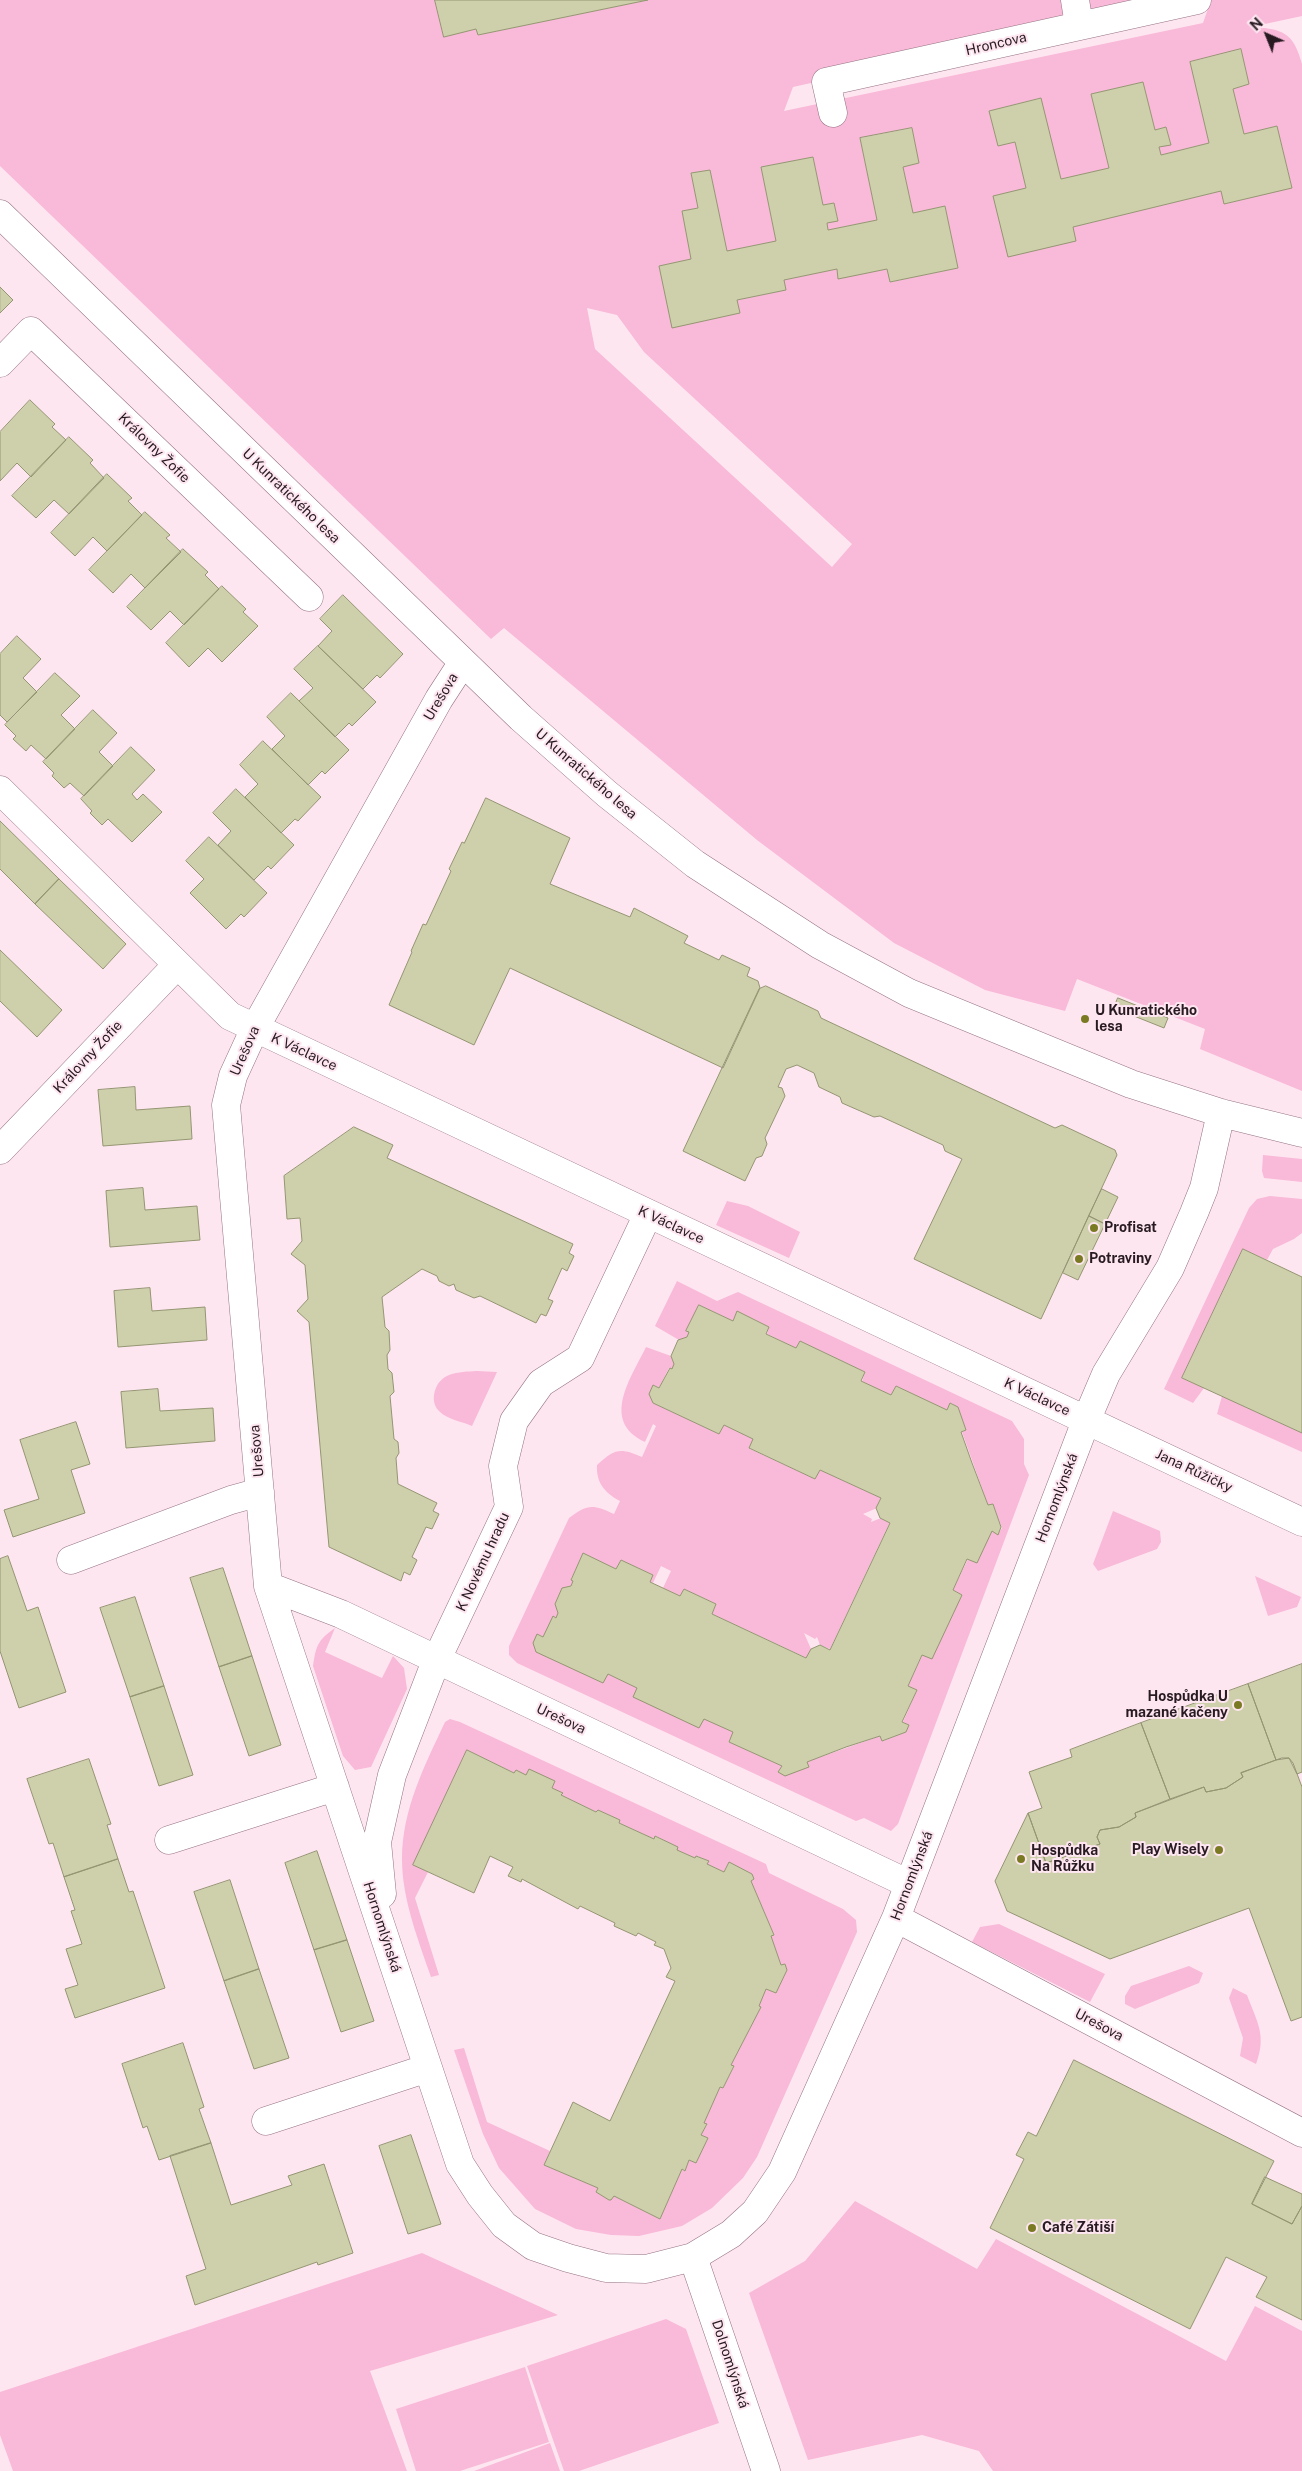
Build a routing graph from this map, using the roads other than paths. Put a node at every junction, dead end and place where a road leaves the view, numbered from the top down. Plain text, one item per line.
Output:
1 (1197, 0) edge
2 (1077, 13) edge
3 (833, 113) dead end
4 (0, 214) edge
5 (0, 363) edge
6 (309, 597) dead end
7 (463, 662) junction
8 (0, 790) edge
9 (177, 965) junction
10 (255, 1028) junction
11 (1222, 1113) junction
12 (1302, 1133) edge
13 (0, 1150) edge
14 (648, 1214) junction
15 (1086, 1421) junction
16 (260, 1492) junction
17 (1302, 1522) edge
18 (71, 1560) dead end
19 (268, 1586) junction
20 (436, 1661) junction
21 (335, 1787) junction
22 (169, 1840) dead end
23 (909, 1884) junction
24 (896, 1918) junction
25 (386, 1941) junction
26 (428, 2068) junction
27 (266, 2121) dead end
28 (1302, 2133) edge
29 (693, 2257) junction
30 (766, 2471) edge

1 - 2 street, Hroncova
2 - 3 street, Hroncova
4 - 7 street, U Kunratického lesa
5 - 6 street, Královny Žofie
7 - 10 street, Urešova
7 - 11 street, U Kunratického lesa
8 - 9 street
9 - 10 street
9 - 13 street, Královny Žofie
10 - 14 street, K Václavce
10 - 16 street, Urešova
11 - 12 street, U Kunratického lesa
11 - 15 street, Hornomlýnská
14 - 15 street, K Václavce
14 - 20 street, K Novému hradu
15 - 17 street, Jana Růžičky
15 - 23 street, Hornomlýnská
16 - 18 street, Urešova
16 - 19 street, Urešova
19 - 20 street, Urešova
19 - 21 street, Hornomlýnská
20 - 23 street, Urešova
20 - 25 street, K Novému hradu
21 - 22 street
21 - 25 street, Hornomlýnská
23 - 24 street, Hornomlýnská
24 - 28 street, Urešova
24 - 29 street, Hornomlýnská
25 - 26 street, Hornomlýnská
26 - 27 street
26 - 29 street, Hornomlýnská
29 - 30 street, Dolnomlýnská

